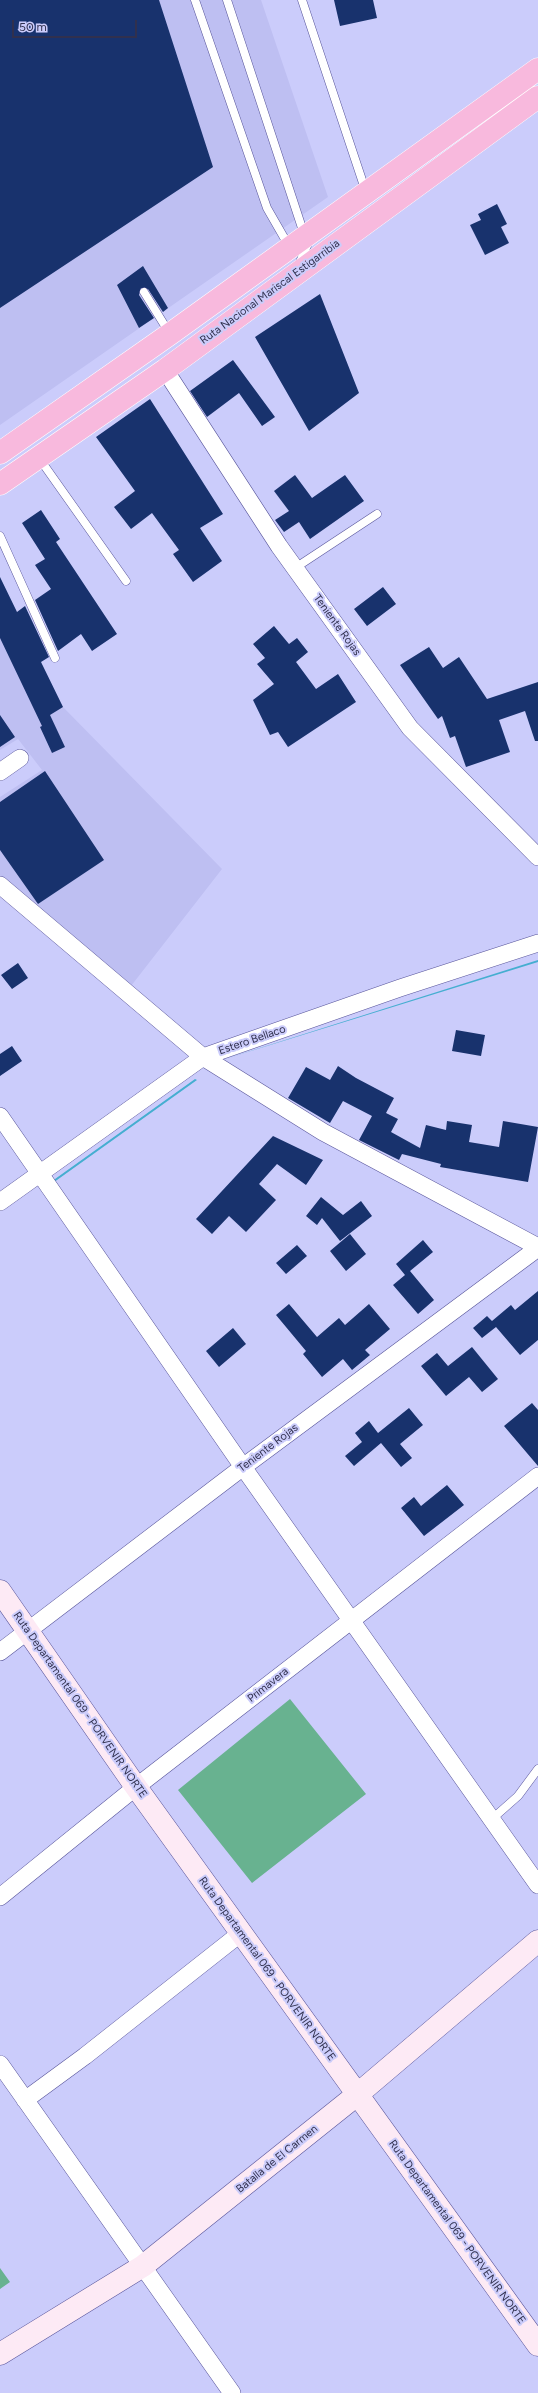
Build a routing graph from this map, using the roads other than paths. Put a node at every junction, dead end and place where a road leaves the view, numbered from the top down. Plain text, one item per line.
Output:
1 (195, 0) edge
2 (227, 0) edge
3 (302, 0) edge
4 (538, 69) edge
5 (538, 96) edge
6 (367, 193) junction
7 (297, 243) junction
8 (284, 282) junction
9 (144, 292) dead end
10 (170, 334) junction
11 (165, 370) junction
12 (0, 453) edge
13 (38, 458) junction
14 (0, 484) edge
15 (376, 514) dead end
16 (0, 536) edge
17 (295, 568) junction
18 (126, 581) dead end
19 (55, 658) dead end
20 (20, 758) dead end
21 (0, 772) edge
22 (538, 857) edge
23 (0, 885) edge
24 (538, 943) edge
25 (203, 1057) junction
26 (0, 1116) edge
27 (41, 1174) junction
28 (0, 1202) edge
29 (538, 1247) edge
30 (243, 1467) junction
31 (538, 1476) edge
32 (0, 1591) edge
33 (352, 1620) junction
34 (28, 1630) junction
35 (0, 1652) edge
36 (538, 1769) edge
37 (136, 1787) junction
38 (492, 1819) junction
39 (538, 1885) edge
40 (0, 1897) edge
41 (241, 1933) junction
42 (538, 1941) edge
43 (0, 2064) edge
44 (358, 2094) junction
45 (25, 2100) junction
46 (143, 2266) junction
47 (538, 2346) edge
48 (0, 2354) edge
49 (232, 2393) edge

1 - 7 lane
2 - 7 lane
3 - 6 lane
4 - 6 highway
5 - 8 highway, Ruta Nacional Mariscal Estigarribia
6 - 7 highway
7 - 8 lane
7 - 10 highway
8 - 11 highway, Ruta Nacional Mariscal Estigarribia
9 - 10 lane
10 - 12 highway
11 - 13 highway, Ruta Nacional Mariscal Estigarribia
11 - 17 street, Teniente Rojas
13 - 14 highway, Ruta Nacional Mariscal Estigarribia
13 - 18 lane
15 - 17 lane
16 - 19 lane
17 - 22 street, Teniente Rojas
20 - 21 street
23 - 25 street
24 - 25 street, Estero Bellaco
25 - 27 street, Estero Bellaco
25 - 29 street
26 - 27 street
27 - 28 street, Estero Bellaco
27 - 30 street
29 - 30 street, Teniente Rojas
30 - 33 street
30 - 34 street, Teniente Rojas
31 - 33 street, Primavera
32 - 34 main road, Ruta Departamental 069 - PORVENIR NORTE
33 - 37 street, Primavera
33 - 38 street
34 - 35 street, Teniente Rojas
34 - 37 main road, Ruta Departamental 069 - PORVENIR NORTE
36 - 38 lane
37 - 40 street, Primavera
37 - 41 main road, Ruta Departamental 069 - PORVENIR NORTE
38 - 39 street
41 - 44 main road, Ruta Departamental 069 - PORVENIR NORTE
41 - 45 street
42 - 44 main road, Batalla de El Carmen
43 - 45 street
44 - 46 main road, Batalla de El Carmen
44 - 47 main road, Ruta Departamental 069 - PORVENIR NORTE
45 - 46 street
46 - 48 main road, Batalla de El Carmen
46 - 49 street

